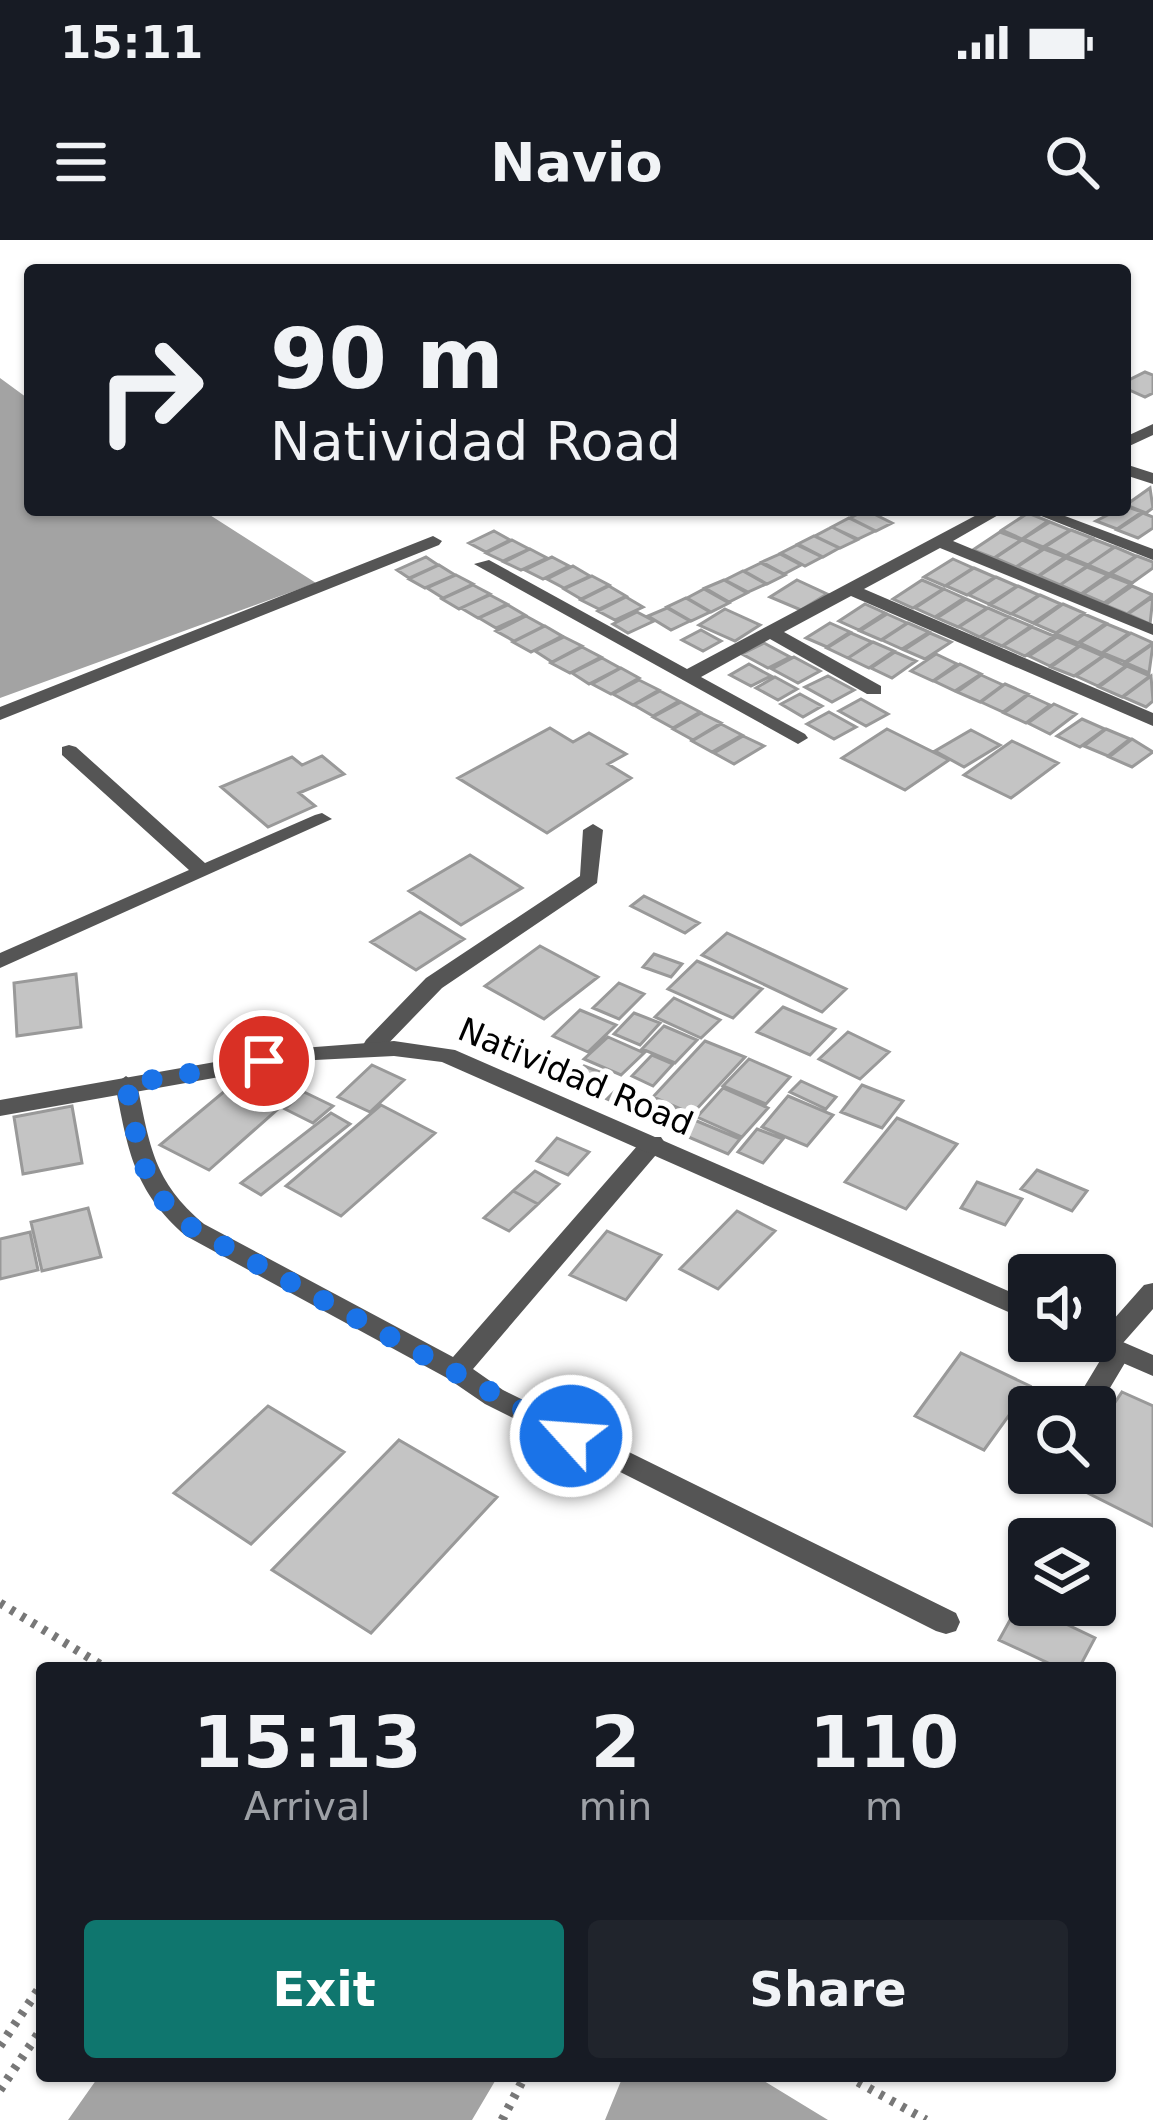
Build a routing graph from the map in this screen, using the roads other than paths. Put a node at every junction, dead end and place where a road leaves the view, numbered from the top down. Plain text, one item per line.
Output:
1 (988, 516) edge
2 (1050, 516) edge
3 (433, 541) dead end
4 (940, 542) junction
5 (1153, 555) edge
6 (483, 564) dead end
7 (849, 590) junction
8 (1153, 630) edge
9 (772, 632) junction
10 (686, 677) junction
11 (874, 689) dead end
12 (0, 713) edge
13 (1153, 720) edge
14 (798, 739) dead end
15 (69, 751) dead end
16 (322, 819) dead end
17 (593, 830) dead end
18 (202, 871) junction
19 (0, 961) edge
20 (374, 1045) junction
21 (126, 1084) junction
22 (0, 1108) edge
23 (653, 1143) junction
24 (1153, 1292) edge
25 (1008, 1302) edge
26 (1116, 1335) edge
27 (1116, 1350) edge
28 (1153, 1366) edge
29 (457, 1371) junction
30 (946, 1622) dead end

1 - 4 street
2 - 5 street
3 - 12 street
4 - 7 street
4 - 8 street
6 - 10 street
7 - 9 street
7 - 13 street
9 - 10 street
9 - 11 street
10 - 14 street
15 - 18 street
16 - 18 street
17 - 20 street
18 - 19 street
20 - 21 street, Natividad Road
20 - 23 street, Natividad Road
21 - 22 street, Natividad Road
21 - 29 street
23 - 25 street, Natividad Road
23 - 29 street
24 - 26 street
27 - 28 street
29 - 30 street

